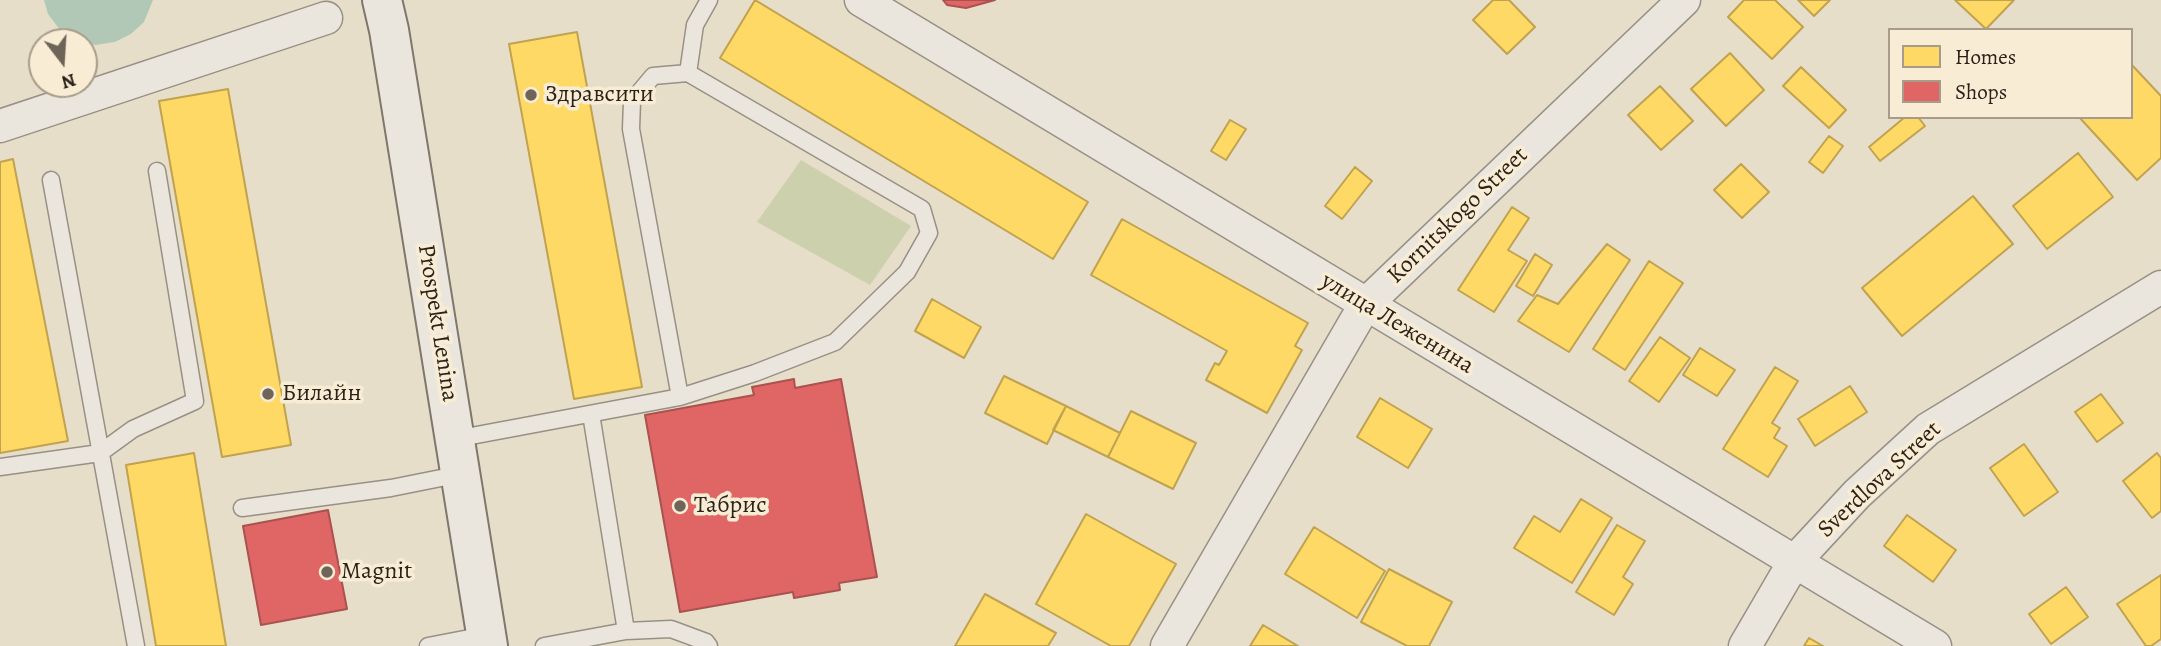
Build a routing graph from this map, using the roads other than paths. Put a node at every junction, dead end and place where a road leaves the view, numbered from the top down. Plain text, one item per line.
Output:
1 (383, 0) edge
2 (709, 0) edge
3 (861, 0) edge
4 (1684, 0) edge
5 (326, 18) dead end
6 (688, 73) junction
7 (0, 125) edge
8 (157, 171) dead end
9 (51, 180) dead end
10 (2161, 287) edge
11 (1365, 305) junction
12 (680, 397) junction
13 (591, 414) junction
14 (100, 453) junction
15 (458, 457) junction
16 (0, 467) edge
17 (242, 508) dead end
18 (1794, 562) junction
19 (626, 631) junction
20 (486, 641) edge
21 (136, 646) edge
22 (428, 646) edge
23 (544, 646) edge
24 (709, 646) edge
25 (1167, 646) edge
26 (1745, 646) edge
27 (1935, 646) edge

1 - 15 street, Prospekt Lenina
2 - 6 lane
3 - 11 street, улица Леженина
4 - 11 street, Kornitskogo Street
5 - 7 street
6 - 12 lane
6 - 12 lane
8 - 14 lane
9 - 14 lane
10 - 18 street, Sverdlova Street
11 - 18 street, улица Леженина
11 - 25 street, Kornitskogo Street
12 - 13 lane
13 - 15 lane
13 - 19 lane
14 - 16 lane
14 - 21 lane
15 - 17 lane
15 - 20 street, Prospekt Lenina
18 - 26 street, Sverdlova Street
18 - 27 street, улица Леженина
19 - 23 lane
19 - 24 lane
20 - 22 lane

